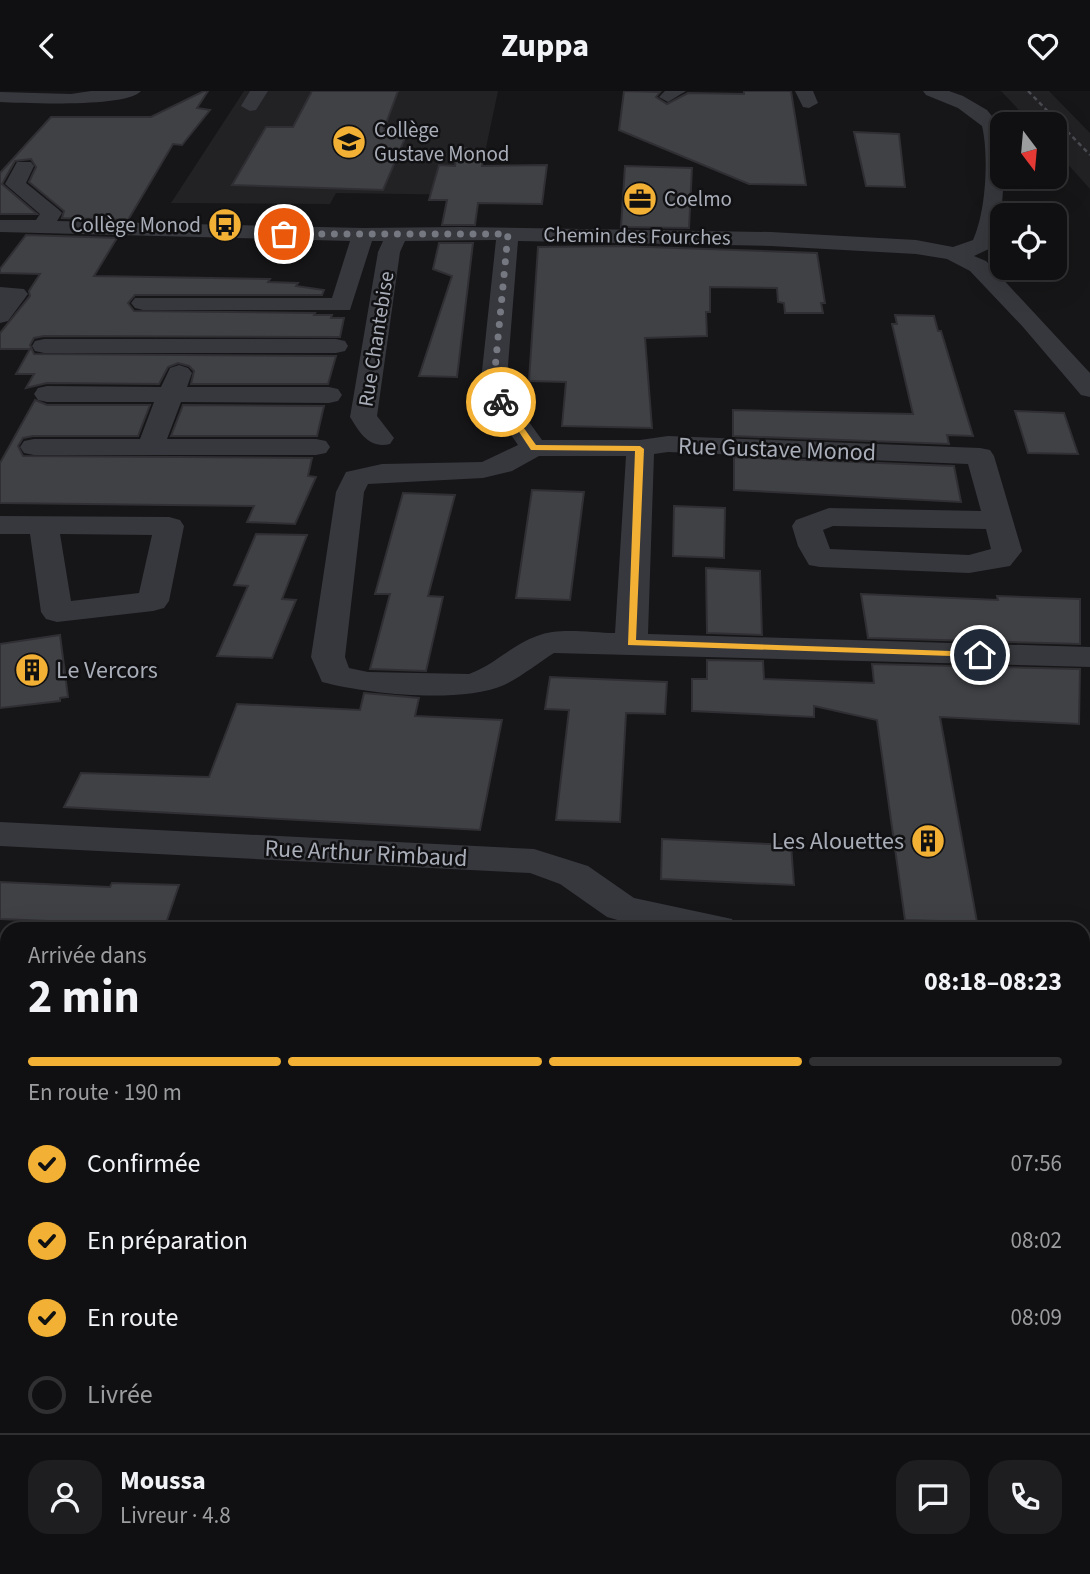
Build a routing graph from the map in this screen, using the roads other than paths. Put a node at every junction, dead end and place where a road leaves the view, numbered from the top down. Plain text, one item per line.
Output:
1 (132, 91) edge
2 (932, 91) edge
3 (0, 97) edge
4 (24, 166) dead end
5 (0, 226) edge
6 (43, 227) junction
7 (185, 229) junction
8 (366, 230) junction
9 (460, 233) junction
10 (508, 234) junction
11 (397, 235) junction
12 (953, 254) junction
13 (180, 255) dead end
14 (0, 294) edge
15 (143, 303) dead end
16 (208, 304) junction
17 (0, 316) edge
18 (44, 346) dead end
19 (336, 346) dead end
20 (190, 347) junction
21 (1090, 389) edge
22 (47, 394) dead end
23 (170, 394) junction
24 (329, 395) dead end
25 (380, 438) dead end
26 (34, 447) dead end
27 (150, 447) junction
28 (316, 447) dead end
29 (534, 448) junction
30 (640, 449) junction
31 (999, 520) junction
32 (0, 525) edge
33 (44, 526) dead end
34 (631, 643) junction
35 (1090, 657) edge
36 (0, 834) edge
37 (686, 922) edge

1 - 3 street
2 - 12 street
4 - 6 street
5 - 6 street
6 - 7 street
7 - 8 street
7 - 8 street, Chemin des Fourches
7 - 13 street
8 - 9 street
8 - 11 street, Chemin des Fourches
8 - 16 street
9 - 10 street, Chemin des Fourches
9 - 11 street, Chemin des Fourches
10 - 12 street, Chemin des Fourches
10 - 29 street
11 - 25 street, Rue Chantebise
12 - 21 street, Chemin des Fourches
14 - 17 street
15 - 16 street
16 - 20 street
18 - 20 street
19 - 20 street
20 - 23 street
22 - 23 street
23 - 24 street
23 - 27 street
26 - 27 street
27 - 28 street
29 - 30 street, Rue Gustave Monod
29 - 34 street
30 - 31 street, Rue Gustave Monod
30 - 34 street
31 - 31 street
32 - 33 street
34 - 35 street
36 - 37 street, Rue Arthur Rimbaud

